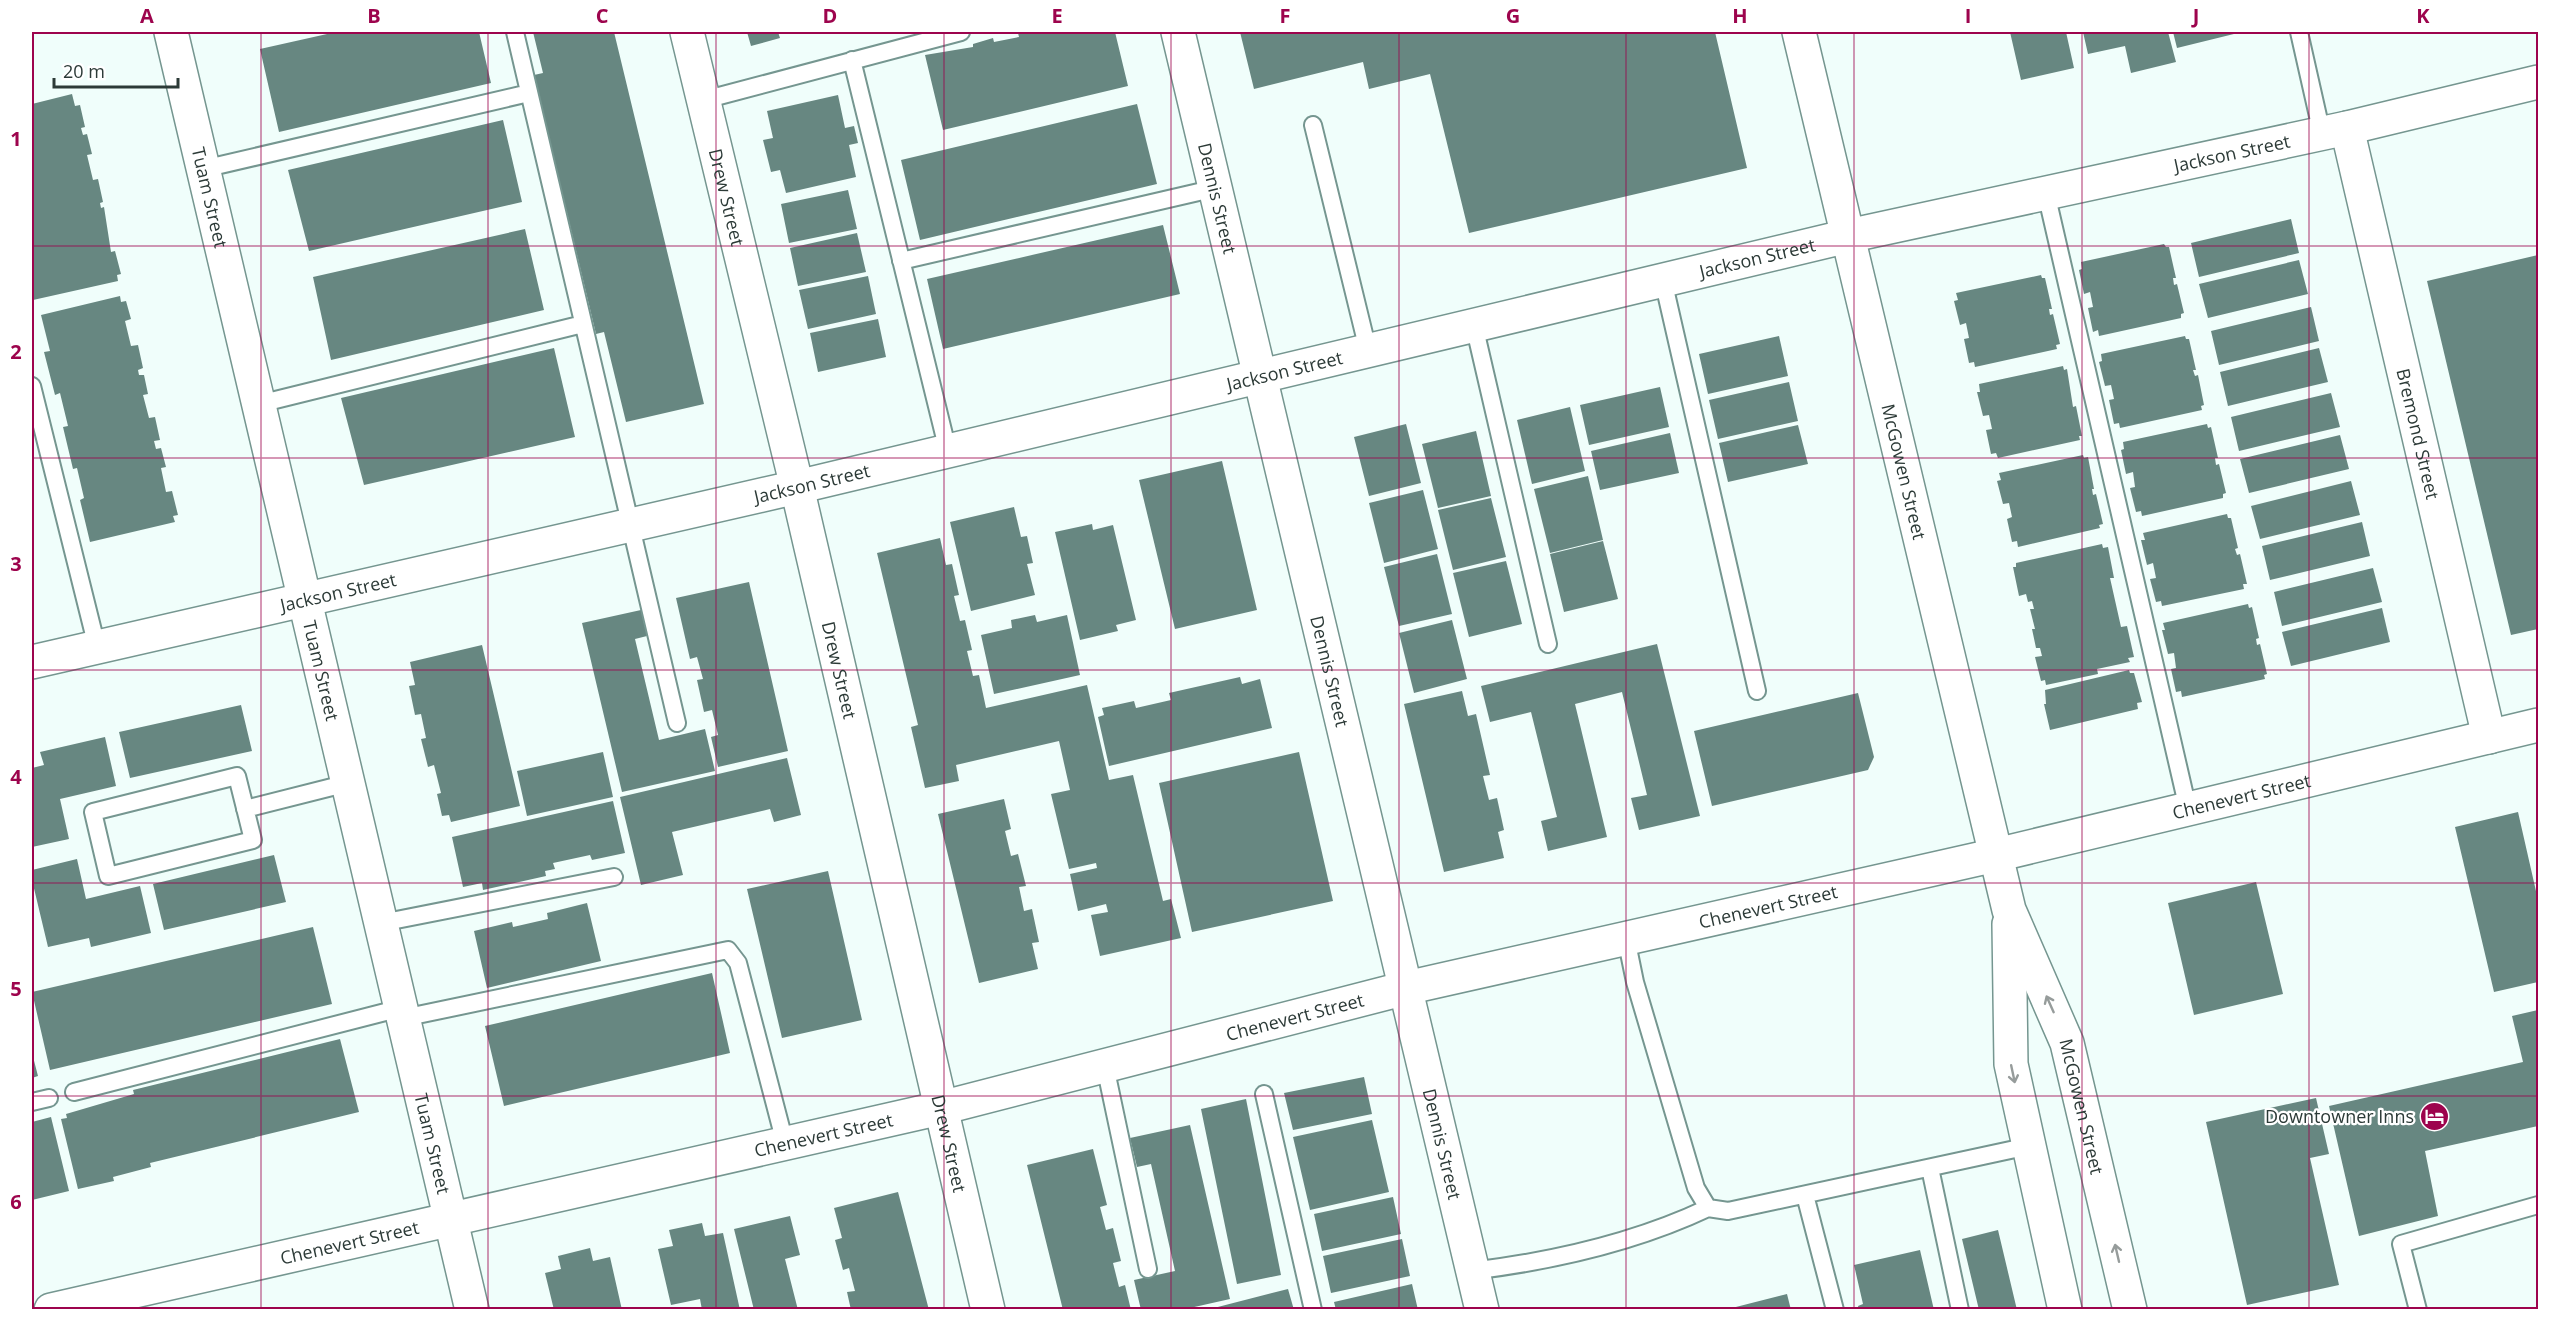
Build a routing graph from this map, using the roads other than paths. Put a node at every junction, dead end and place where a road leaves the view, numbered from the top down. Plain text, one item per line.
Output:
1 (171, 32) edge
2 (515, 32) edge
3 (687, 32) edge
4 (961, 32) edge
5 (1178, 32) edge
6 (1800, 32) edge
7 (2299, 32) edge
8 (852, 60) junction
9 (2538, 82) edge
10 (529, 93) junction
11 (704, 100) junction
12 (1313, 125) dead end
13 (2334, 131) junction
14 (203, 169) junction
15 (1216, 188) junction
16 (2046, 193) junction
17 (1848, 236) junction
18 (901, 261) junction
19 (1663, 280) junction
20 (583, 324) junction
21 (1474, 325) junction
22 (1368, 350) junction
23 (1261, 375) junction
24 (32, 386) edge
25 (259, 404) junction
26 (35, 418) edge
27 (948, 451) junction
28 (797, 487) junction
29 (631, 525) junction
30 (304, 599) junction
31 (1548, 644) dead end
32 (97, 647) junction
33 (32, 662) edge
34 (1757, 691) dead end
35 (677, 723) dead end
36 (2538, 725) edge
37 (2488, 737) junction
38 (348, 783) junction
39 (246, 809) junction
40 (2188, 809) junction
41 (1996, 855) junction
42 (614, 877) dead end
43 (2009, 910) junction
44 (381, 923) junction
45 (1626, 938) junction
46 (1406, 988) junction
47 (402, 1013) junction
48 (1105, 1066) junction
49 (74, 1092) dead end
50 (1264, 1094) dead end
51 (49, 1098) dead end
52 (32, 1102) edge
53 (941, 1108) junction
54 (785, 1143) junction
55 (2029, 1146) junction
56 (1930, 1168) junction
57 (1804, 1195) junction
58 (2538, 1205) edge
59 (1708, 1208) junction
60 (450, 1218) junction
61 (1148, 1269) dead end
62 (1472, 1271) junction
63 (51, 1310) edge
64 (472, 1310) edge
65 (988, 1310) edge
66 (1313, 1310) edge
67 (1482, 1310) edge
68 (1835, 1310) edge
69 (1960, 1310) edge
70 (2065, 1310) edge
71 (2130, 1310) edge
72 (2418, 1310) edge

1 - 14 street, Tuam Street
2 - 10 lane
3 - 11 street, Drew Street
4 - 8 lane
5 - 15 street, Dennis Street
6 - 17 street, McGowen Street
7 - 13 lane
8 - 11 lane
8 - 18 lane
9 - 13 street, Jackson Street
10 - 14 lane
10 - 20 lane
11 - 28 street, Drew Street
12 - 22 lane
13 - 16 street, Jackson Street
13 - 37 street, Bremond Street
14 - 25 street, Tuam Street
15 - 18 lane
15 - 23 street, Dennis Street
16 - 17 street, Jackson Street
16 - 40 lane
17 - 19 street, Jackson Street
17 - 41 street, McGowen Street
18 - 27 lane
19 - 21 street, Jackson Street
19 - 34 lane
20 - 25 lane
20 - 29 lane
21 - 22 street, Jackson Street
21 - 31 lane
22 - 23 street, Jackson Street
23 - 27 street, Jackson Street
23 - 46 street, Dennis Street
24 - 26 lane
25 - 30 street, Tuam Street
26 - 32 lane
27 - 28 street, Jackson Street
28 - 29 street, Jackson Street
28 - 53 street, Drew Street
29 - 30 street, Jackson Street
29 - 35 lane
30 - 32 street, Jackson Street
30 - 38 street, Tuam Street
32 - 33 street, Jackson Street
36 - 37 street, Chenevert Street
37 - 40 street, Chenevert Street
38 - 39 lane
38 - 44 street, Tuam Street
39 - 39 lane
40 - 41 street, Chenevert Street
41 - 43 street, McGowen Street
41 - 45 street, Chenevert Street
42 - 44 lane
43 -> 55 street, McGowen Street
71 -> 43 street, McGowen Street
44 - 47 street, Tuam Street
45 - 46 street, Chenevert Street
45 - 59 lane
46 - 48 street, Chenevert Street
46 - 62 street, Dennis Street
47 - 49 lane
47 - 54 lane
47 - 60 street, Tuam Street
48 - 53 street, Chenevert Street
48 - 61 lane
50 - 66 lane
51 - 52 lane
53 - 54 street, Chenevert Street
53 - 65 street, Drew Street
54 - 60 street, Chenevert Street
55 - 56 lane
55 - 70 street, McGowen Street
56 - 57 lane
56 - 69 lane
57 - 59 lane
57 - 68 lane
58 - 72 lane
59 - 62 lane
60 - 63 street, Chenevert Street
60 - 64 street, Tuam Street
62 - 67 street, Dennis Street

